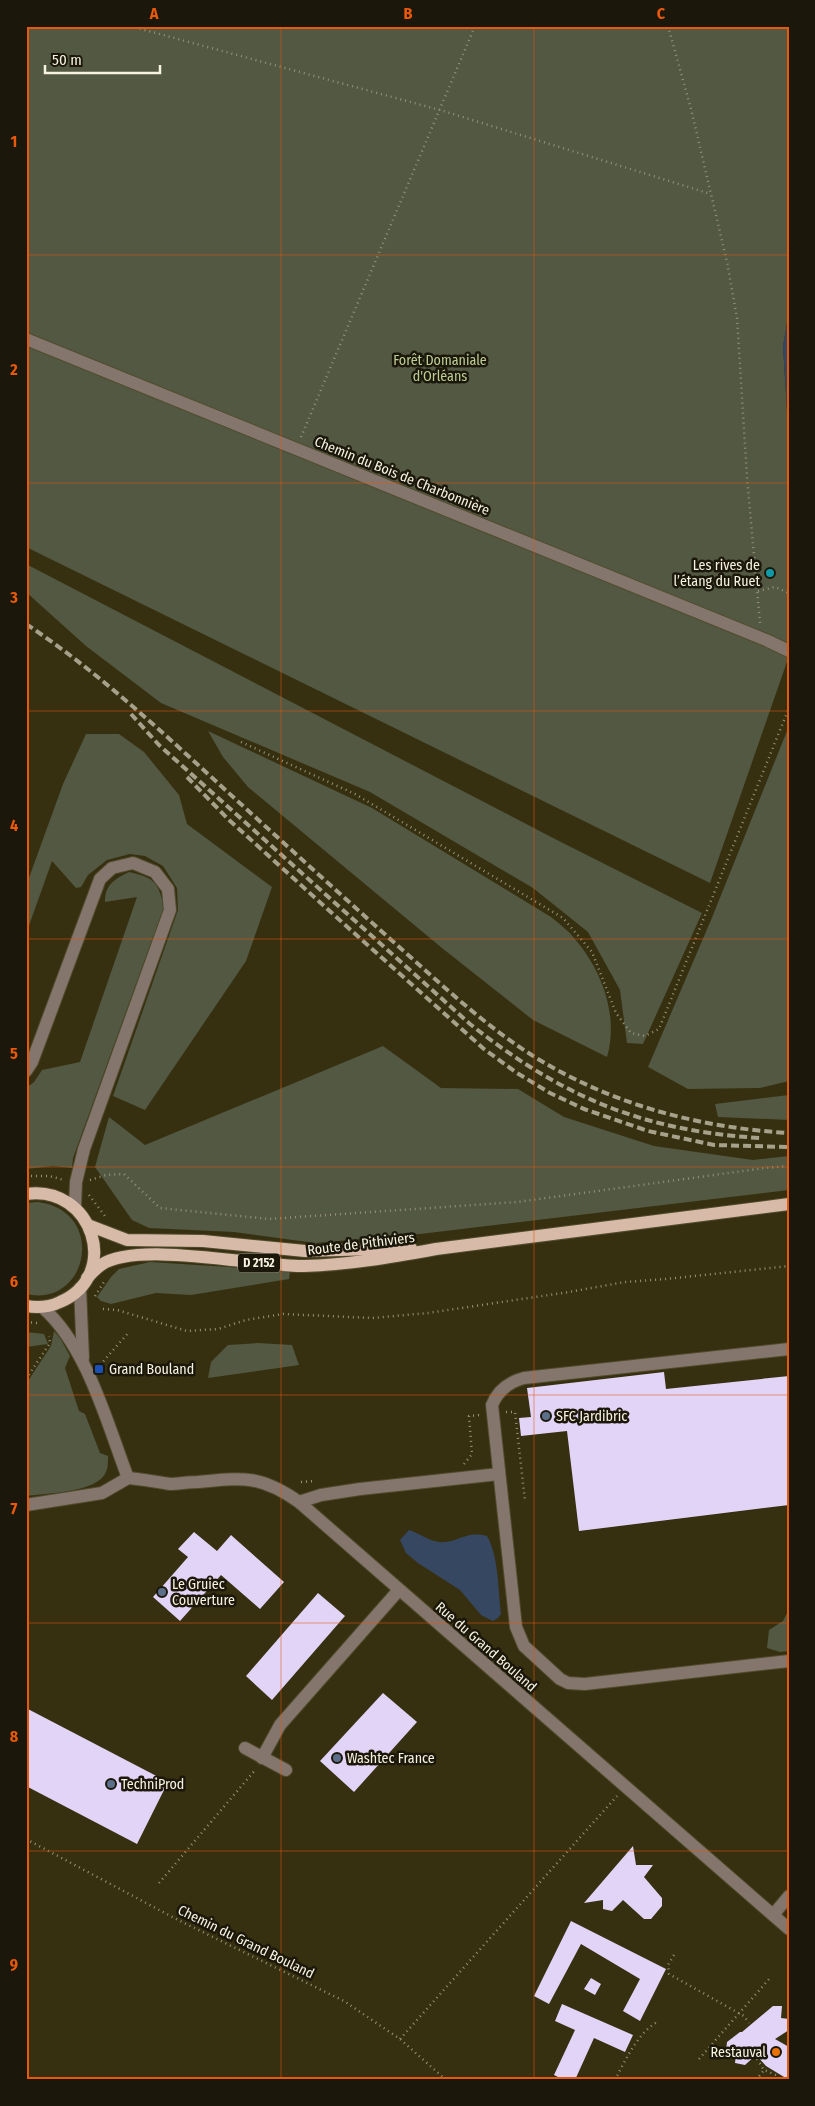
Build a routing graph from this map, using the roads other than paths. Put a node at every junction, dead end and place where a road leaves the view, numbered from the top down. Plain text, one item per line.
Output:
1 (26, 339) edge
2 (789, 651) edge
3 (26, 1071) edge
4 (26, 1194) edge
5 (789, 1204) edge
6 (75, 1207) junction
7 (88, 1225) junction
8 (436, 1249) junction
9 (83, 1283) junction
10 (26, 1306) edge
11 (42, 1307) junction
12 (789, 1349) edge
13 (83, 1360) junction
14 (499, 1474) junction
15 (128, 1478) junction
16 (298, 1502) junction
17 (26, 1505) edge
18 (398, 1591) junction
19 (789, 1661) edge
20 (245, 1748) dead end
21 (262, 1758) junction
22 (286, 1770) dead end
23 (789, 1896) edge
24 (773, 1915) junction
25 (789, 1929) edge

1 - 2 street, Chemin du Bois de Charbonnière
3 - 6 street
4 - 6 main road
5 - 8 main road, Route de Pithiviers / D 2152
6 - 7 main road
7 - 8 main road, Route de Pithiviers / D 2152
7 - 9 main road
8 - 9 main road, Route de Pithiviers / D 2152
9 - 11 main road, Route de Pithiviers
9 - 13 street
10 - 11 main road
11 - 13 street
12 - 14 street
13 - 15 street
14 - 16 street
14 - 19 street
15 - 16 street, Rue du Grand Bouland
15 - 17 street
16 - 18 street, Rue du Grand Bouland
18 - 21 street
18 - 24 street, Rue du Grand Bouland
20 - 21 street
21 - 22 street
23 - 24 street
24 - 25 street, Rue du Grand Bouland

